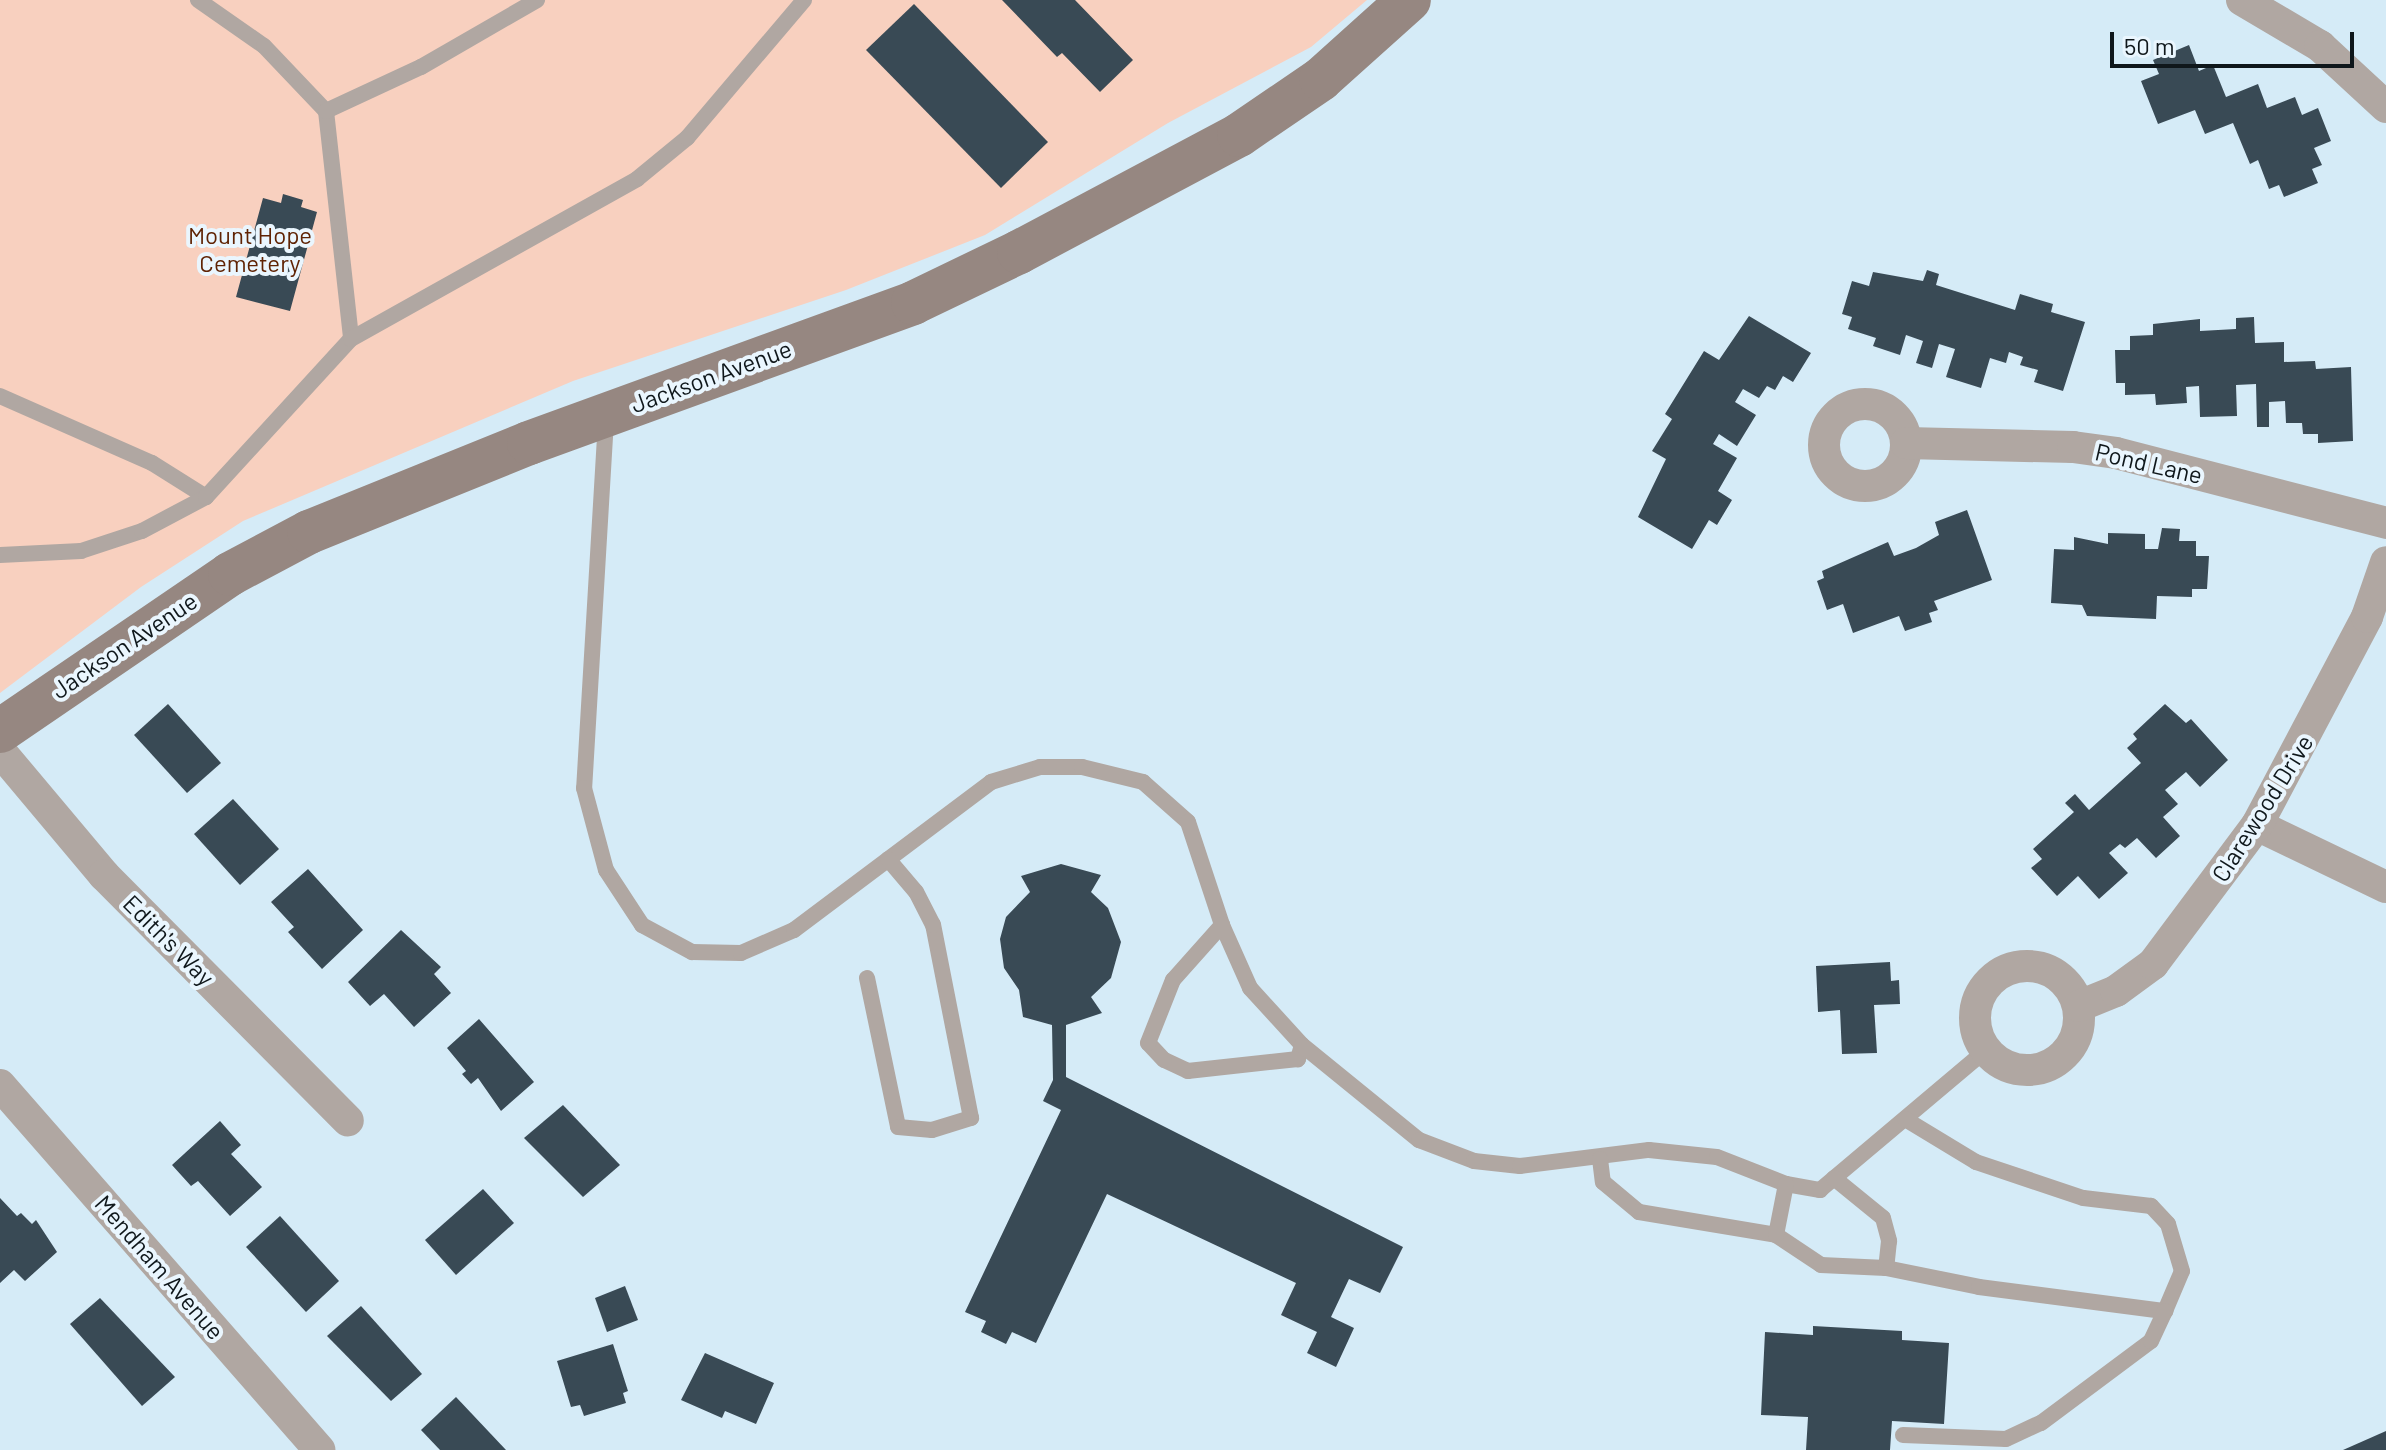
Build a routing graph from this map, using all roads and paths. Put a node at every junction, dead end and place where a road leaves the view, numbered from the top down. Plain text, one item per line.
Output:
1 (198, 0) edge
2 (537, 0) edge
3 (804, 0) edge
4 (1409, 0) edge
5 (2242, 0) edge
6 (2386, 107) edge
7 (326, 111) junction
8 (351, 339) junction
9 (0, 396) edge
10 (607, 414) junction
11 (1906, 443) dead end
12 (206, 497) junction
13 (2386, 523) edge
14 (0, 555) edge
15 (2386, 562) edge
16 (0, 731) edge
17 (0, 751) edge
18 (2257, 825) junction
19 (888, 859) junction
20 (2386, 887) edge
21 (1222, 925) junction
22 (867, 978) dead end
23 (2079, 1006) junction
24 (1302, 1045) junction
25 (1986, 1050) junction
26 (0, 1085) edge
27 (1905, 1119) junction
28 (348, 1121) dead end
29 (1600, 1159) junction
30 (1834, 1178) junction
31 (1786, 1184) junction
32 (1776, 1235) junction
33 (1886, 1268) junction
34 (2165, 1311) junction
35 (1903, 1435) dead end
36 (320, 1450) edge

1 - 7 lane
2 - 7 lane
3 - 8 lane
4 - 10 main road, Jackson Avenue
5 - 6 street
7 - 8 lane
8 - 12 lane
9 - 12 lane
10 - 16 main road, Jackson Avenue
10 - 19 lane
11 - 13 street, Pond Lane
12 - 14 lane
15 - 18 street, Clarewood Drive
17 - 28 street, Edith's Way
18 - 20 street
18 - 23 street, Clarewood Drive
19 - 21 lane
19 - 22 lane
21 - 24 lane
21 - 24 lane
23 - 25 street
23 - 25 street
24 - 29 lane
25 - 27 lane
26 - 36 street, Mendham Avenue
27 - 30 lane
27 - 34 lane
29 - 31 lane
29 - 32 lane
30 - 31 lane
30 - 33 lane
31 - 32 lane
32 - 33 lane
33 - 34 lane
34 - 35 lane

